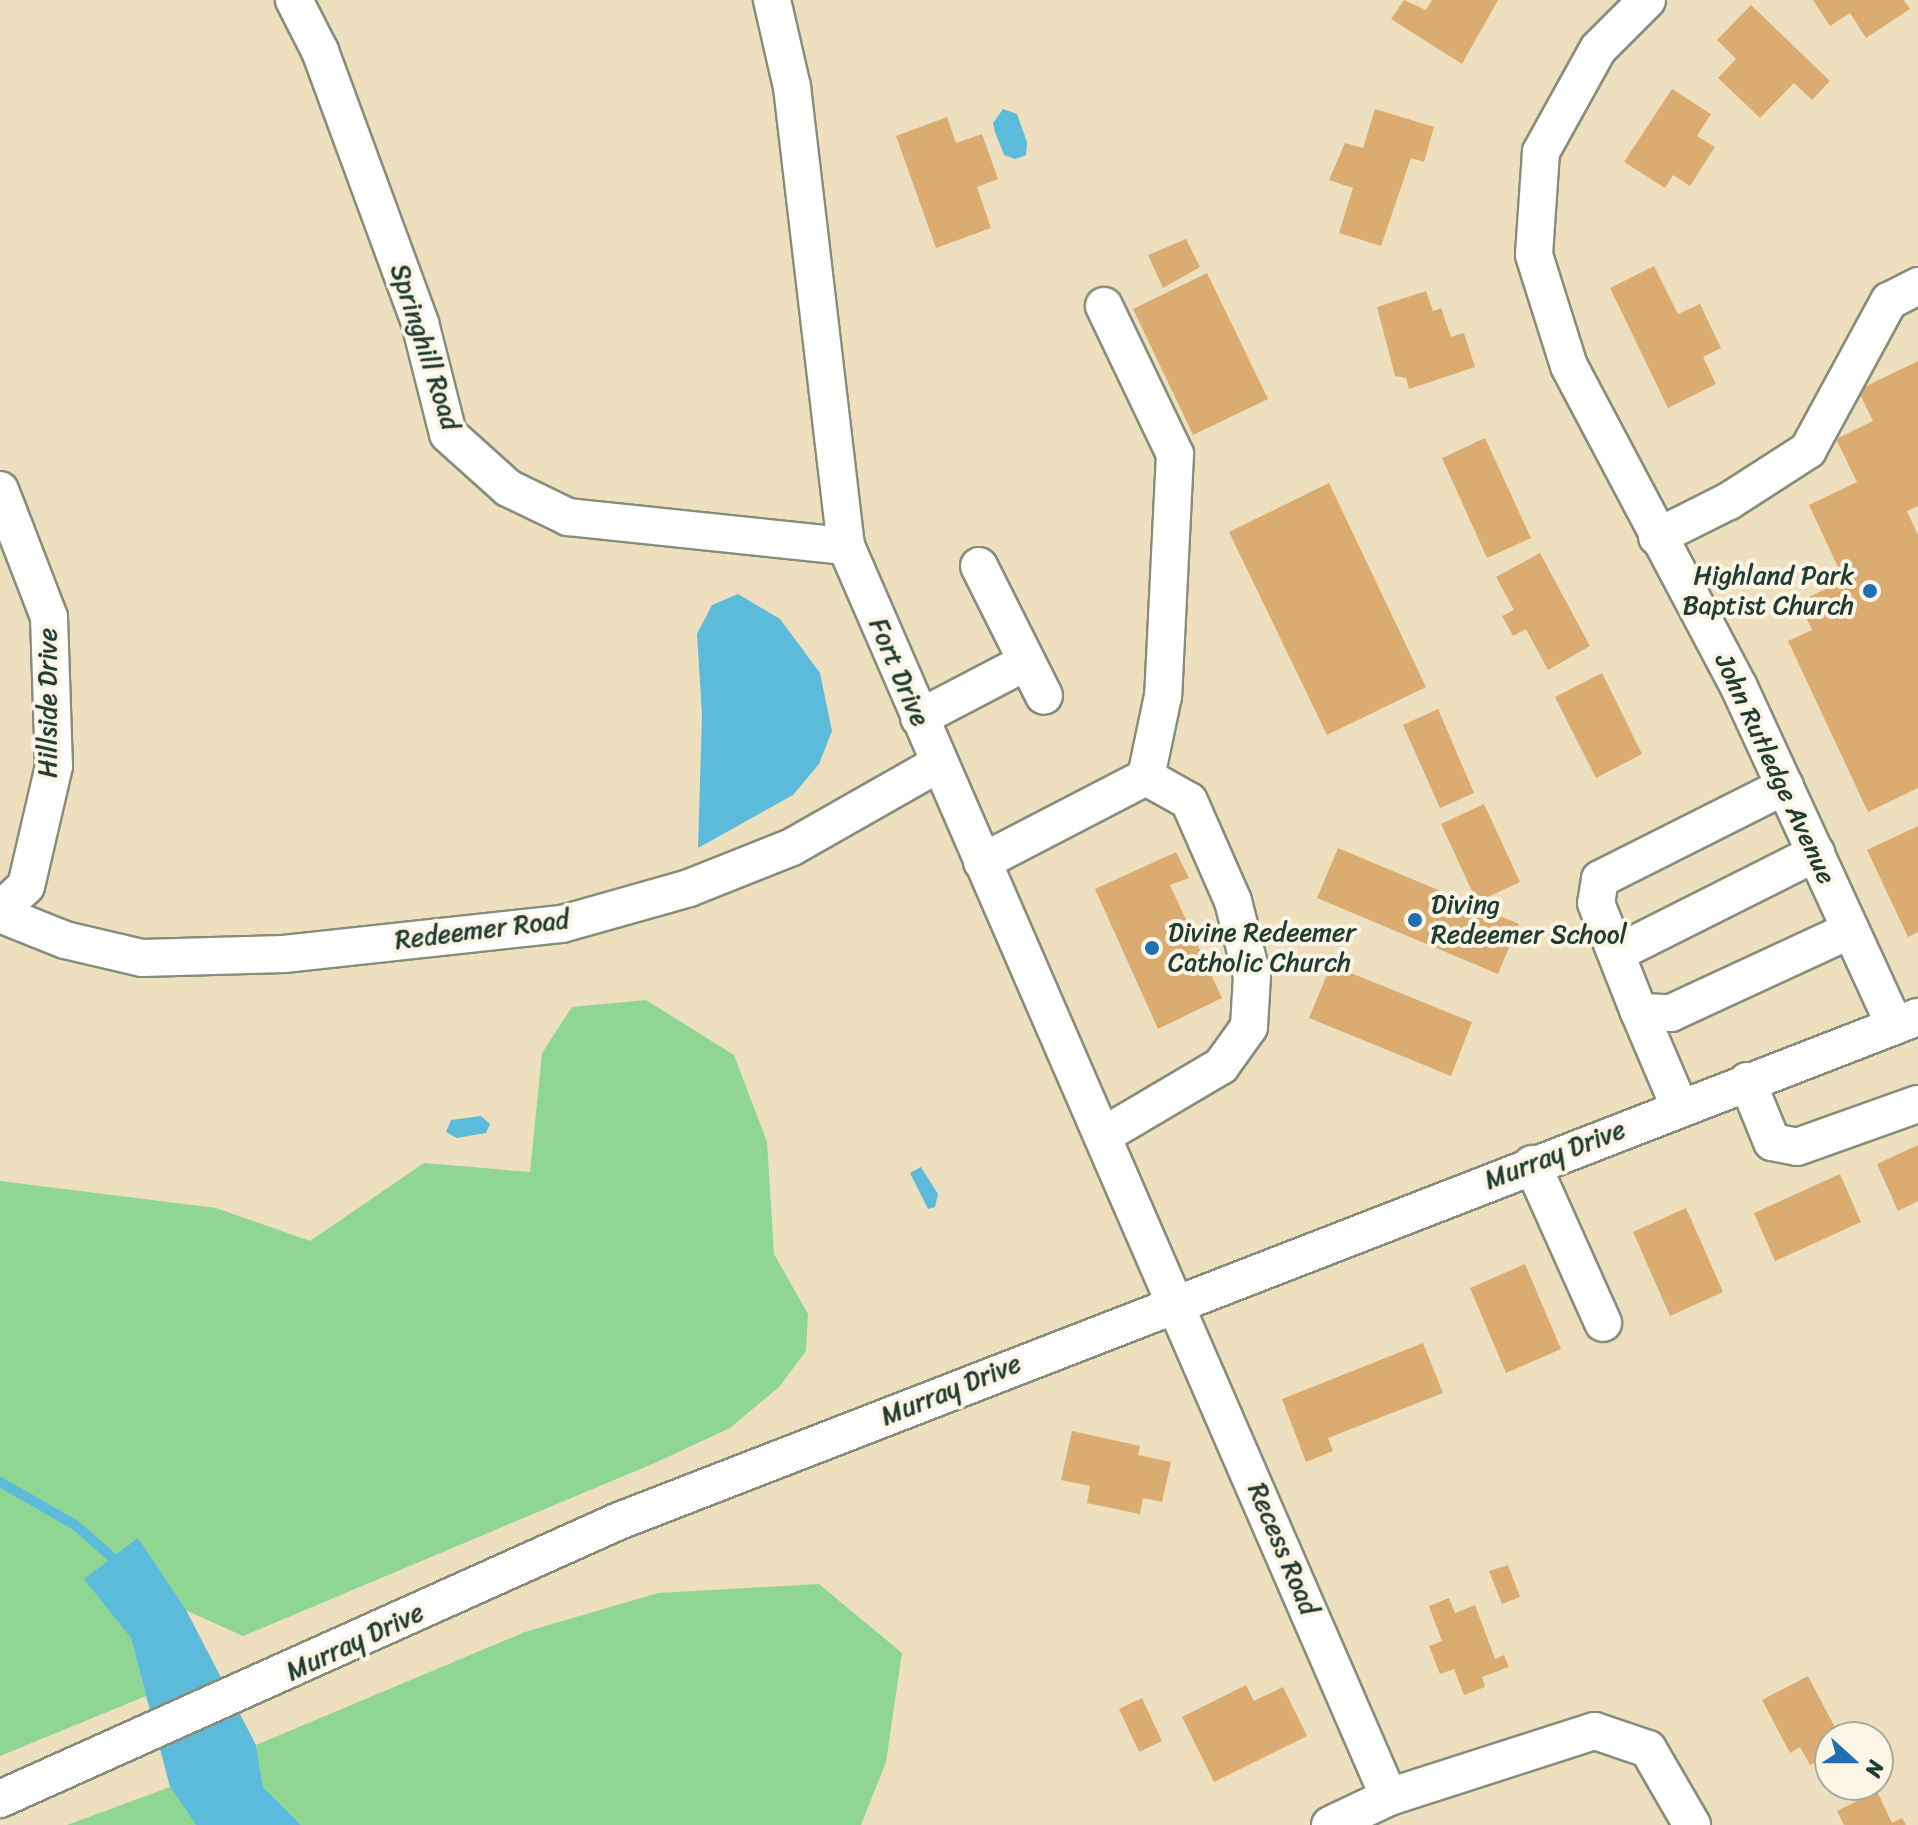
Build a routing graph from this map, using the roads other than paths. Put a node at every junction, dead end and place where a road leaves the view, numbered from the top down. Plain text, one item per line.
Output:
1 (294, 0) edge
2 (772, 0) edge
3 (1647, 0) edge
4 (1918, 286) edge
5 (1104, 306) dead end
6 (0, 490) edge
7 (1657, 537) junction
8 (846, 546) junction
9 (979, 566) dead end
10 (1026, 662) junction
11 (1044, 696) dead end
12 (919, 718) junction
13 (938, 764) junction
14 (1146, 777) junction
15 (1785, 786) junction
16 (1816, 853) junction
17 (982, 862) junction
18 (0, 912) edge
19 (1851, 930) junction
20 (1617, 953) junction
21 (1655, 1012) junction
22 (1907, 1022) edge
23 (1747, 1081) junction
24 (1918, 1104) edge
25 (1679, 1106) junction
26 (1104, 1135) junction
27 (1532, 1164) junction
28 (1177, 1301) junction
29 (1603, 1323) dead end
30 (1389, 1797) junction
31 (0, 1799) edge
32 (1330, 1825) edge
33 (1692, 1825) edge

1 - 8 street, Springhill Road
2 - 8 street, Fort Drive
3 - 7 street, John Rutledge Avenue
4 - 7 street
5 - 14 street
6 - 18 street, Hillside Drive
7 - 15 street, John Rutledge Avenue
8 - 12 street, Fort Drive
9 - 10 street
10 - 11 street
10 - 12 street
12 - 13 street, Fort Drive
13 - 17 street, Fort Drive
13 - 18 street, Redeemer Road
14 - 17 street
14 - 26 street
15 - 16 street, John Rutledge Avenue
15 - 20 street
16 - 19 street, John Rutledge Avenue
16 - 20 street
17 - 26 street, Fort Drive
19 - 21 street
19 - 22 street, John Rutledge Avenue
20 - 21 street
21 - 25 street
22 - 23 street, Murray Drive
23 - 24 street
23 - 25 street, Murray Drive
25 - 27 street, Murray Drive
26 - 28 street, Fort Drive
27 - 28 street, Murray Drive
27 - 29 street
28 - 30 street, Recess Road
28 - 31 street, Murray Drive
30 - 32 street
30 - 33 street

